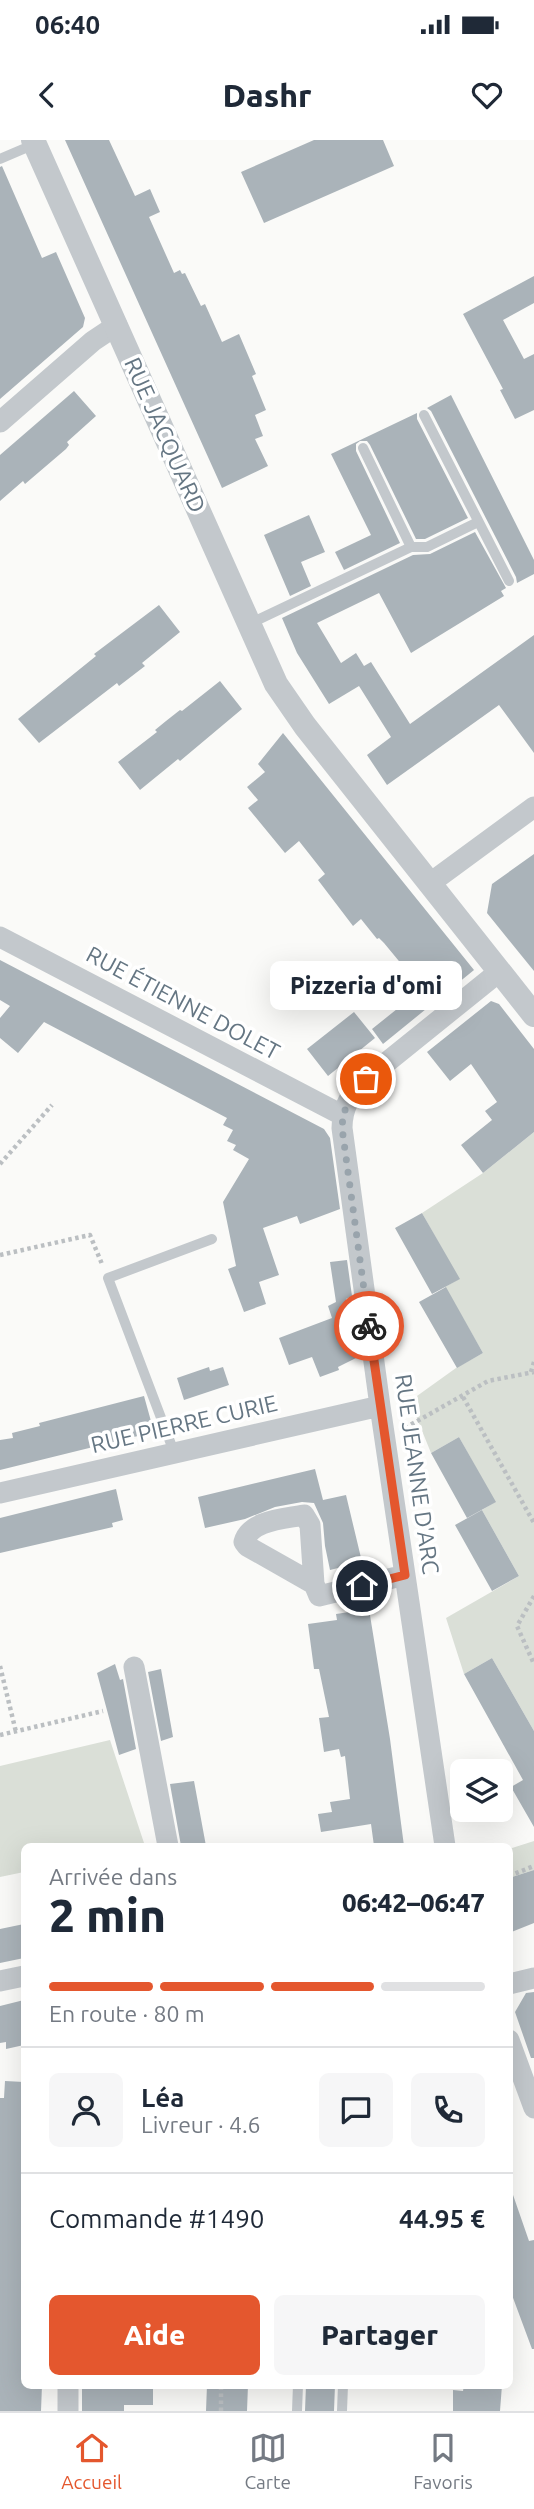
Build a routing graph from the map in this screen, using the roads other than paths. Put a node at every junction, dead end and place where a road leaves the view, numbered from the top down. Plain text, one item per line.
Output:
1 (34, 142) edge
2 (0, 159) edge
3 (117, 325) junction
4 (424, 415) dead end
5 (0, 422) edge
6 (363, 448) dead end
7 (478, 522) junction
8 (411, 547) junction
9 (509, 581) dead end
10 (249, 624) junction
11 (534, 807) edge
12 (429, 884) junction
13 (0, 937) edge
14 (500, 971) junction
15 (534, 1015) edge
16 (342, 1115) junction
17 (212, 1238) dead end
18 (380, 1406) junction
19 (174, 1452) junction
20 (0, 1493) edge
21 (405, 1575) junction
22 (314, 1584) dead end
23 (134, 1667) dead end
24 (167, 1843) edge
25 (445, 1843) edge
26 (21, 1977) edge
27 (534, 1978) edge
28 (0, 1981) edge
29 (513, 1983) edge
30 (513, 2051) edge
31 (534, 2108) edge
32 (68, 2389) edge
33 (298, 2389) edge
34 (343, 2389) edge
35 (68, 2411) edge
36 (297, 2411) edge
37 (342, 2411) edge

1 - 2 lane
1 - 3 street, RUE JACQUARD
3 - 5 street
3 - 10 street, RUE JACQUARD
4 - 7 lane
6 - 8 lane
7 - 8 lane
7 - 9 lane
8 - 10 lane
10 - 12 street, RUE JACQUARD
11 - 12 street
12 - 14 street, RUE JACQUARD
13 - 16 street, RUE ÉTIENNE DOLET
14 - 15 street, RUE JACQUARD
14 - 16 street
16 - 18 street, RUE JEANNE D'ARC
17 - 19 lane
18 - 19 street, RUE PIERRE CURIE
18 - 21 street, RUE JEANNE D'ARC
19 - 20 street, RUE PIERRE CURIE
21 - 22 street
21 - 25 street, RUE JEANNE D'ARC
23 - 24 street
26 - 28 street
27 - 29 street
30 - 31 street
32 - 35 street
33 - 36 lane
34 - 37 lane

